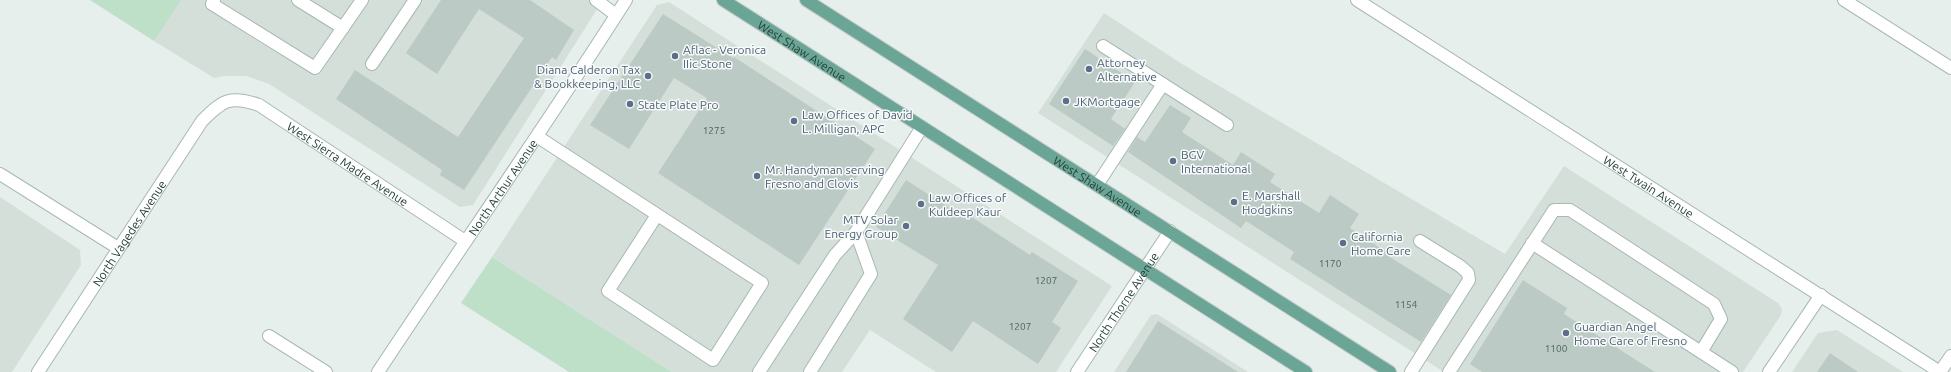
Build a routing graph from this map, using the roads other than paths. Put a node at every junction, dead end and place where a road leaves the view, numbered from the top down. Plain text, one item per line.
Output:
1 (298, 0) edge
2 (362, 0) edge
3 (415, 0) edge
4 (596, 0) edge
5 (626, 0) edge
6 (723, 0) edge
7 (806, 0) edge
8 (1357, 0) edge
9 (1844, 0) edge
10 (213, 2) edge
11 (616, 15) junction
12 (343, 28) junction
13 (1103, 46) dead end
14 (372, 64) dead end
15 (1951, 68) edge
16 (1162, 84) junction
17 (226, 100) joint
18 (1227, 126) dead end
19 (922, 127) junction
20 (538, 136) junction
21 (0, 174) edge
22 (1097, 185) junction
23 (657, 215) junction
24 (1170, 231) junction
25 (856, 232) junction
26 (465, 241) junction
27 (1420, 241) dead end
28 (1532, 243) junction
29 (118, 248) junction
30 (1145, 269) junction
31 (1820, 295) junction
32 (269, 336) dead end
33 (1701, 352) junction
34 (1951, 356) edge
35 (1300, 370) edge
36 (38, 372) edge
37 (326, 372) edge
38 (378, 372) edge
39 (759, 372) edge
40 (810, 372) edge
41 (1077, 372) edge
42 (1390, 372) edge
43 (1411, 372) edge
44 (1449, 372) edge
45 (1732, 372) edge
46 (1769, 372) edge
47 (1940, 372) edge

1 - 12 street
2 - 12 street
3 - 14 street
4 - 11 street
5 - 11 street, North Arthur Avenue
6 - 19 main road, West Shaw Avenue
7 - 22 main road, West Shaw Avenue
8 - 31 street, West Twain Avenue
9 - 15 street
10 - 12 street
11 - 20 street, North Arthur Avenue
13 - 16 street
16 - 18 street
16 - 22 street
17 - 26 street, West Sierra Madre Avenue
17 - 29 street, North Vagedes Avenue
19 - 25 street
19 - 30 main road, West Shaw Avenue
20 - 23 street
20 - 26 street, North Arthur Avenue
21 - 29 street
22 - 24 main road, West Shaw Avenue
23 - 23 street
24 - 30 street, North Thorne Avenue
24 - 42 main road, West Shaw Avenue
25 - 39 street
25 - 40 street
26 - 38 street, North Arthur Avenue
27 - 43 street
28 - 33 street
28 - 33 street
28 - 44 street
29 - 36 street, North Vagedes Avenue
30 - 35 main road, West Shaw Avenue
30 - 41 street, North Thorne Avenue
31 - 46 street
31 - 47 street, West Twain Avenue
32 - 37 street
33 - 45 street
34 - 47 street

